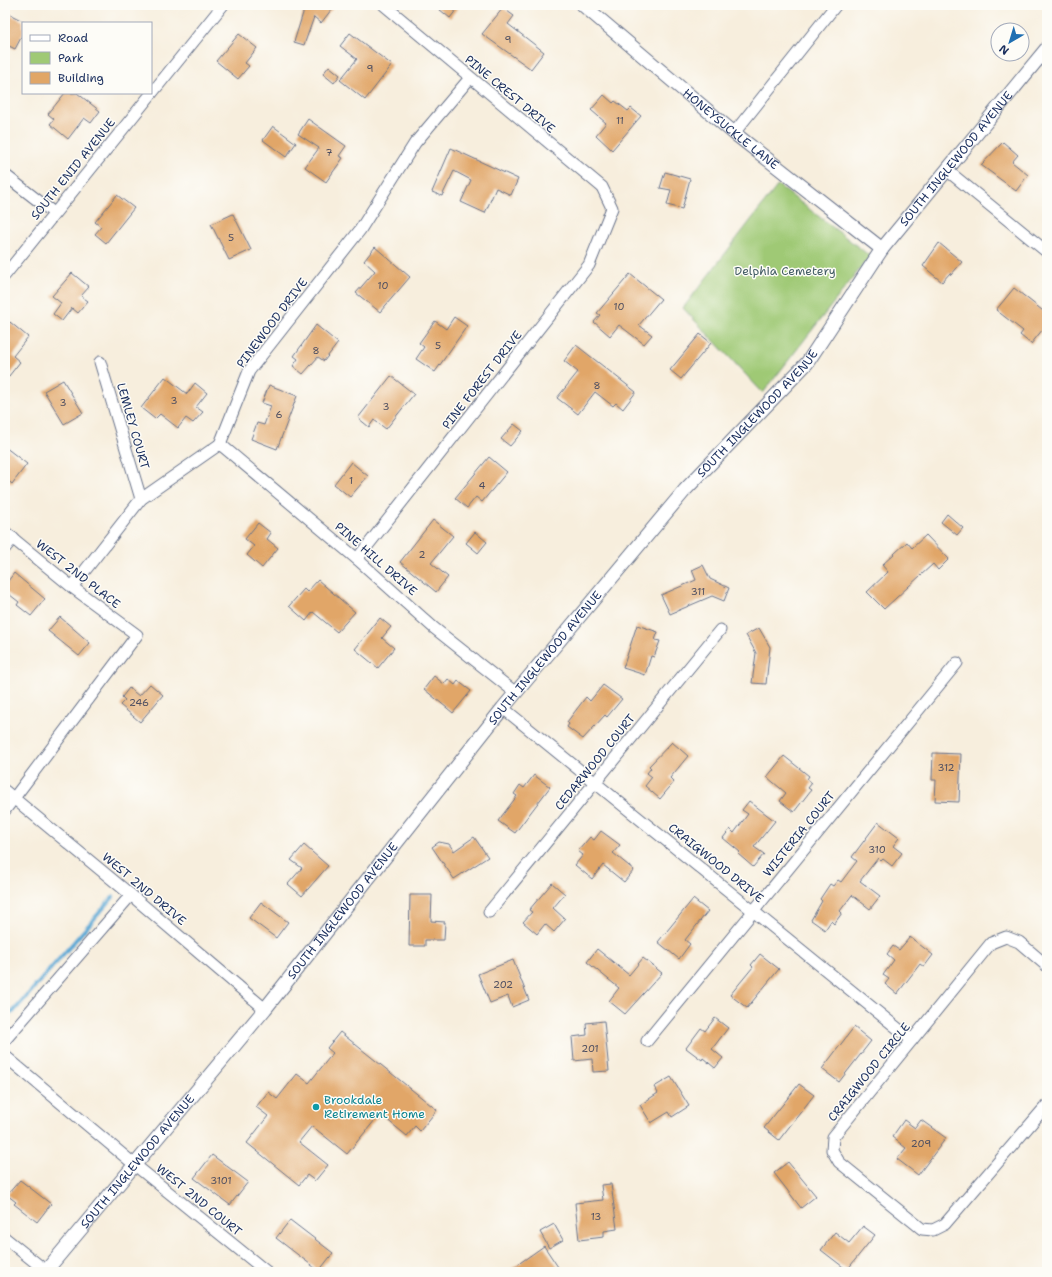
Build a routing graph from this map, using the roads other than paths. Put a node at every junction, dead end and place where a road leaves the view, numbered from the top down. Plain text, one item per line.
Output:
1 (223, 5) edge
2 (384, 5) edge
3 (583, 5) edge
4 (836, 5) edge
5 (1047, 48) edge
6 (470, 78) junction
7 (152, 92) edge
8 (151, 94) edge
9 (734, 133) junction
10 (948, 171) junction
11 (5, 175) edge
12 (612, 208) joint
13 (54, 213) junction
14 (882, 249) junction
15 (1047, 252) edge
16 (5, 275) edge
17 (100, 362) dead end
18 (220, 444) junction
19 (141, 499) junction
20 (9, 535) edge
21 (5, 548) edge
22 (357, 559) junction
23 (72, 587) junction
24 (720, 630) dead end
25 (957, 663) dead end
26 (516, 693) junction
27 (503, 708) junction
28 (595, 782) junction
29 (5, 791) edge
30 (14, 799) junction
31 (5, 810) edge
32 (132, 895) junction
33 (754, 910) junction
34 (490, 912) dead end
35 (1047, 966) edge
36 (265, 1009) junction
37 (5, 1040) edge
38 (912, 1040) junction
39 (648, 1041) dead end
40 (5, 1056) edge
41 (1047, 1105) edge
42 (135, 1165) junction
43 (5, 1238) edge
44 (45, 1271) edge
45 (267, 1272) edge

1 - 7 street, SOUTH ENID AVENUE
2 - 6 street, PINE CREST DRIVE
3 - 9 street, HONEYSUCKLE LANE
4 - 9 street
5 - 10 street, SOUTH INGLEWOOD AVENUE
6 - 12 street, PINE CREST DRIVE
6 - 18 street, PINEWOOD DRIVE
8 - 13 street, SOUTH ENID AVENUE
9 - 14 street, HONEYSUCKLE LANE
10 - 14 street, SOUTH INGLEWOOD AVENUE
10 - 15 street
11 - 13 street
12 - 22 street, PINE FOREST DRIVE
13 - 16 street, SOUTH ENID AVENUE
14 - 26 street, SOUTH INGLEWOOD AVENUE
17 - 19 street, LEMLEY COURT
18 - 19 street
18 - 22 street, PINE HILL DRIVE
19 - 23 street
20 - 21 street
20 - 23 street, WEST 2ND PLACE
22 - 26 street, PINE HILL DRIVE
23 - 30 street, WEST 2ND PLACE
24 - 28 street, CEDARWOOD COURT
25 - 33 street, WISTERIA COURT
26 - 27 street, SOUTH INGLEWOOD AVENUE
27 - 28 street, CRAIGWOOD DRIVE
27 - 36 street, SOUTH INGLEWOOD AVENUE
28 - 33 street, CRAIGWOOD DRIVE
28 - 34 street, CEDARWOOD COURT
29 - 30 street, WEST 2ND DRIVE
30 - 31 street
30 - 32 street, WEST 2ND DRIVE
32 - 36 street, WEST 2ND DRIVE
32 - 37 street
33 - 38 street, CRAIGWOOD DRIVE
33 - 39 street, WISTERIA COURT
35 - 38 street, CRAIGWOOD CIRCLE
36 - 42 street, SOUTH INGLEWOOD AVENUE
38 - 41 street, CRAIGWOOD CIRCLE
40 - 42 street, WEST 2ND COURT
42 - 44 street, SOUTH INGLEWOOD AVENUE
42 - 45 street, WEST 2ND COURT
43 - 44 street

